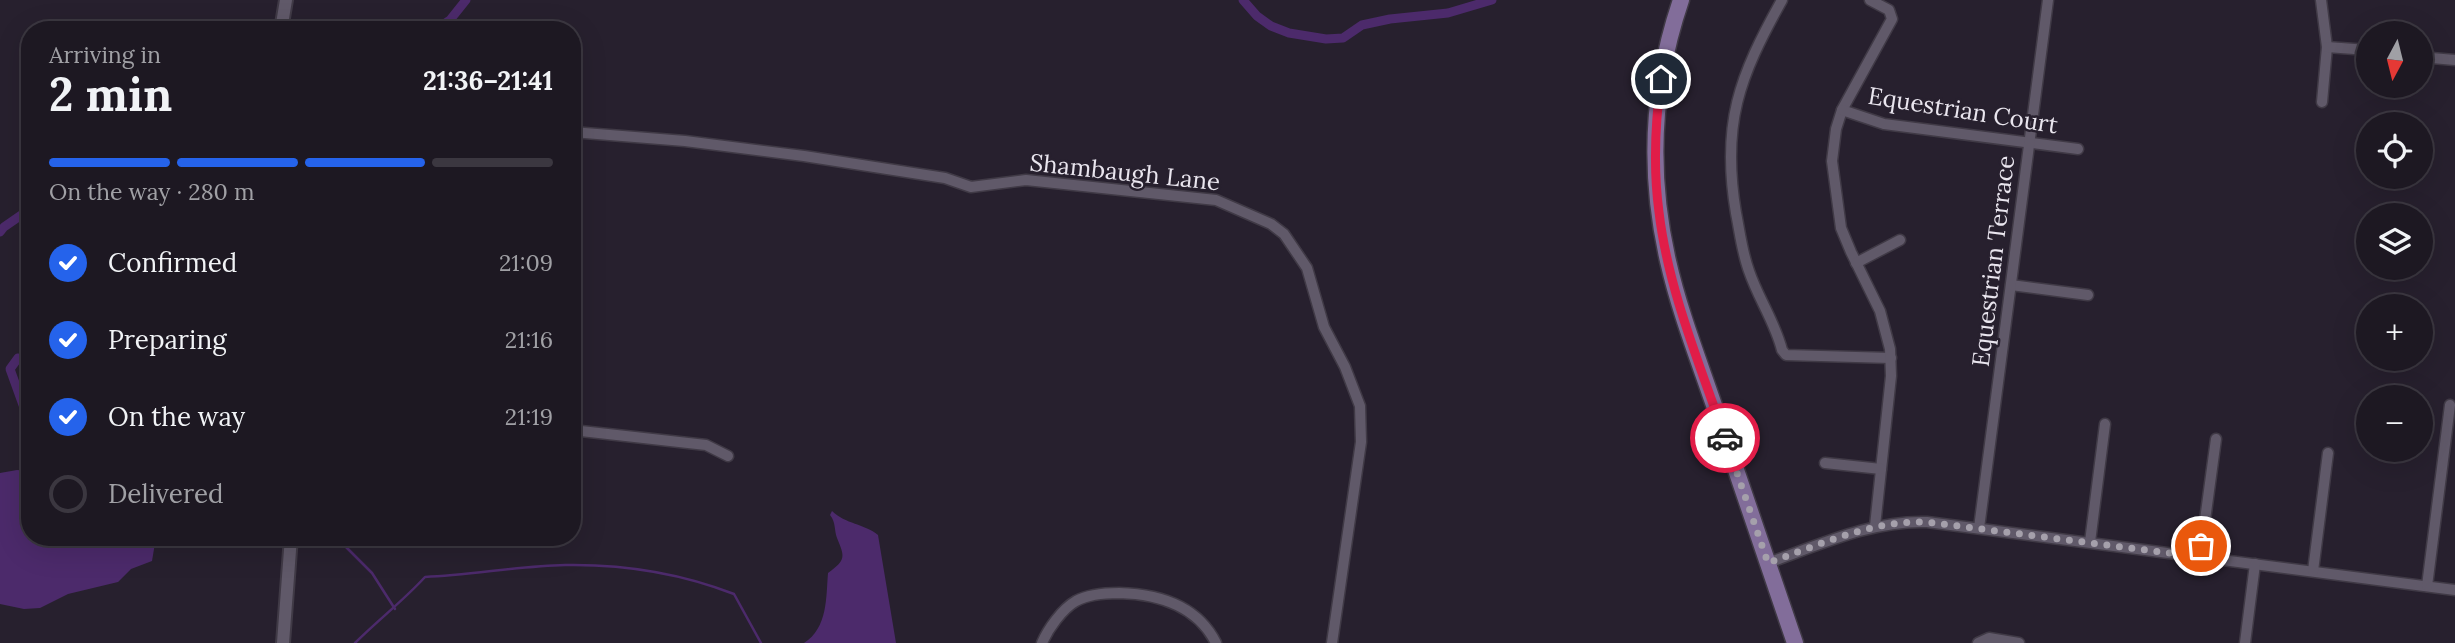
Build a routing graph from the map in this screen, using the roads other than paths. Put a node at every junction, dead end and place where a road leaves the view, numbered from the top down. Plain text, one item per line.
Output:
1 (286, 0) edge
2 (1681, 0) edge
3 (1782, 0) edge
4 (1870, 0) edge
5 (2048, 0) edge
6 (2321, 0) edge
7 (282, 21) edge
8 (2327, 47) junction
9 (2356, 49) edge
10 (2433, 58) edge
11 (2455, 60) edge
12 (2322, 102) dead end
13 (1842, 110) junction
14 (581, 133) edge
15 (2029, 143) junction
16 (2078, 149) dead end
17 (1900, 240) dead end
18 (1856, 263) junction
19 (2011, 285) junction
20 (2088, 295) dead end
21 (1891, 358) junction
22 (2450, 405) dead end
23 (2105, 424) dead end
24 (581, 431) edge
25 (2216, 439) dead end
26 (2328, 453) dead end
27 (728, 456) dead end
28 (1825, 463) dead end
29 (1881, 469) junction
30 (1875, 526) junction
31 (1979, 528) junction
32 (2090, 542) junction
33 (290, 546) edge
34 (2200, 557) junction
35 (1768, 563) junction
36 (2255, 564) junction
37 (2313, 571) junction
38 (2427, 586) junction
39 (2455, 590) edge
40 (284, 643) edge
41 (1042, 643) edge
42 (1216, 643) edge
43 (1332, 643) edge
44 (1795, 643) edge
45 (1978, 643) edge
46 (2019, 643) edge
47 (2245, 643) edge

1 - 7 street
2 - 35 main road
3 - 21 street
4 - 13 street
5 - 15 street, Equestrian Terrace
6 - 8 street
8 - 9 street
8 - 12 street
10 - 11 street
13 - 15 street, Equestrian Court
13 - 18 street
14 - 43 street, Shambaugh Lane
15 - 16 street, Equestrian Court
15 - 19 street, Equestrian Terrace
17 - 18 street
18 - 21 street
19 - 20 street
19 - 31 street, Equestrian Terrace
21 - 29 street
22 - 38 street
23 - 32 street
24 - 27 street
25 - 34 street
26 - 37 street
28 - 29 street
29 - 30 street
30 - 31 street
30 - 35 street
31 - 32 street
32 - 34 street
33 - 40 street
34 - 36 street
35 - 44 main road
36 - 37 street
36 - 47 street
37 - 38 street
38 - 39 street
41 - 42 street
45 - 46 street

